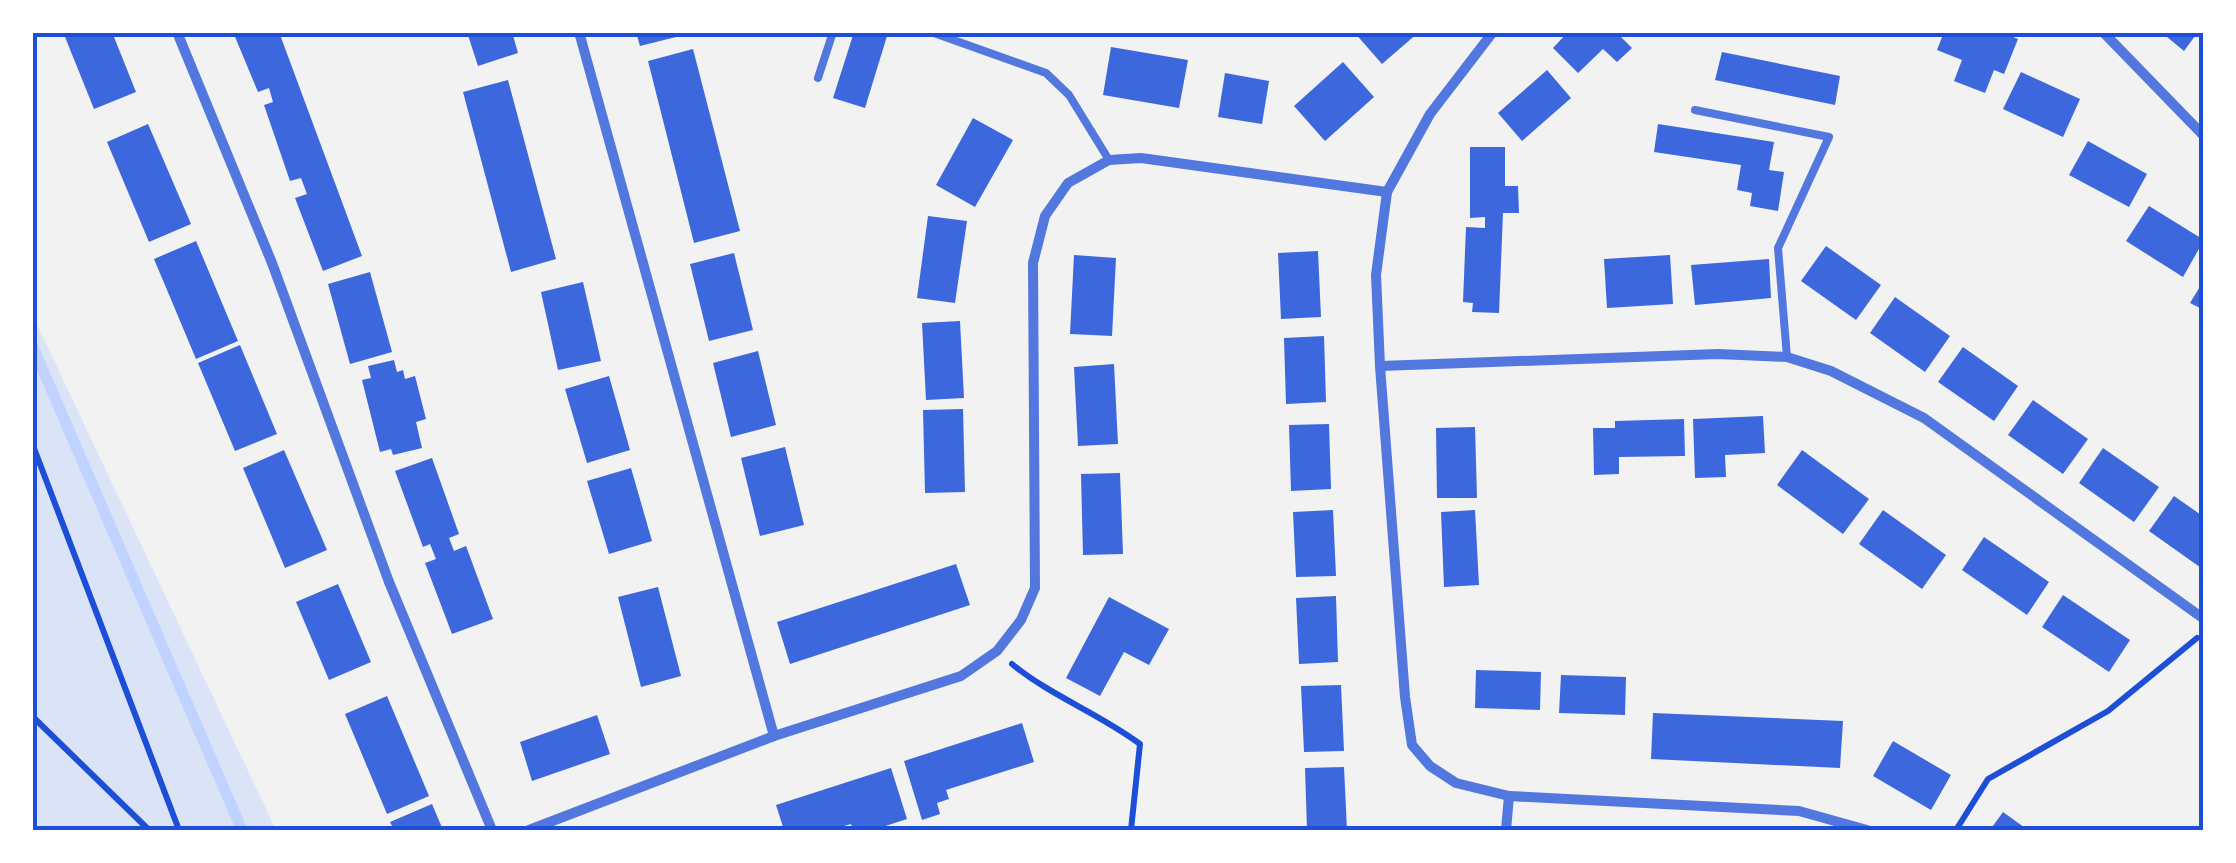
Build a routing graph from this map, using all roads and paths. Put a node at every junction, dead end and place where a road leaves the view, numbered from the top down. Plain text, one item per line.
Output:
1 (177, 32) edge
2 (579, 32) edge
3 (833, 32) edge
4 (931, 32) edge
5 (1494, 32) edge
6 (2103, 32) edge
7 (818, 78) dead end
8 (1695, 110) dead end
9 (2204, 136) edge
10 (1109, 160) junction
11 (1388, 192) junction
12 (1787, 357) junction
13 (1380, 366) junction
14 (32, 443) edge
15 (2204, 618) edge
16 (2204, 632) edge
17 (997, 651) junction
18 (32, 716) edge
19 (774, 736) junction
20 (1509, 796) junction
21 (149, 830) edge
22 (179, 830) edge
23 (492, 830) edge
24 (529, 830) edge
25 (1131, 830) edge
26 (1506, 830) edge
27 (1867, 830) edge
28 (1956, 830) edge

1 - 23 street
2 - 19 street
3 - 7 lane
4 - 10 lane
5 - 11 street
6 - 9 street
8 - 12 lane
10 - 11 street
10 - 17 street
11 - 13 street
12 - 13 street
12 - 15 street
13 - 20 street
14 - 22 path
16 - 28 path
17 - 19 street
17 - 25 path
18 - 21 path
19 - 24 street
20 - 26 street
20 - 27 street

